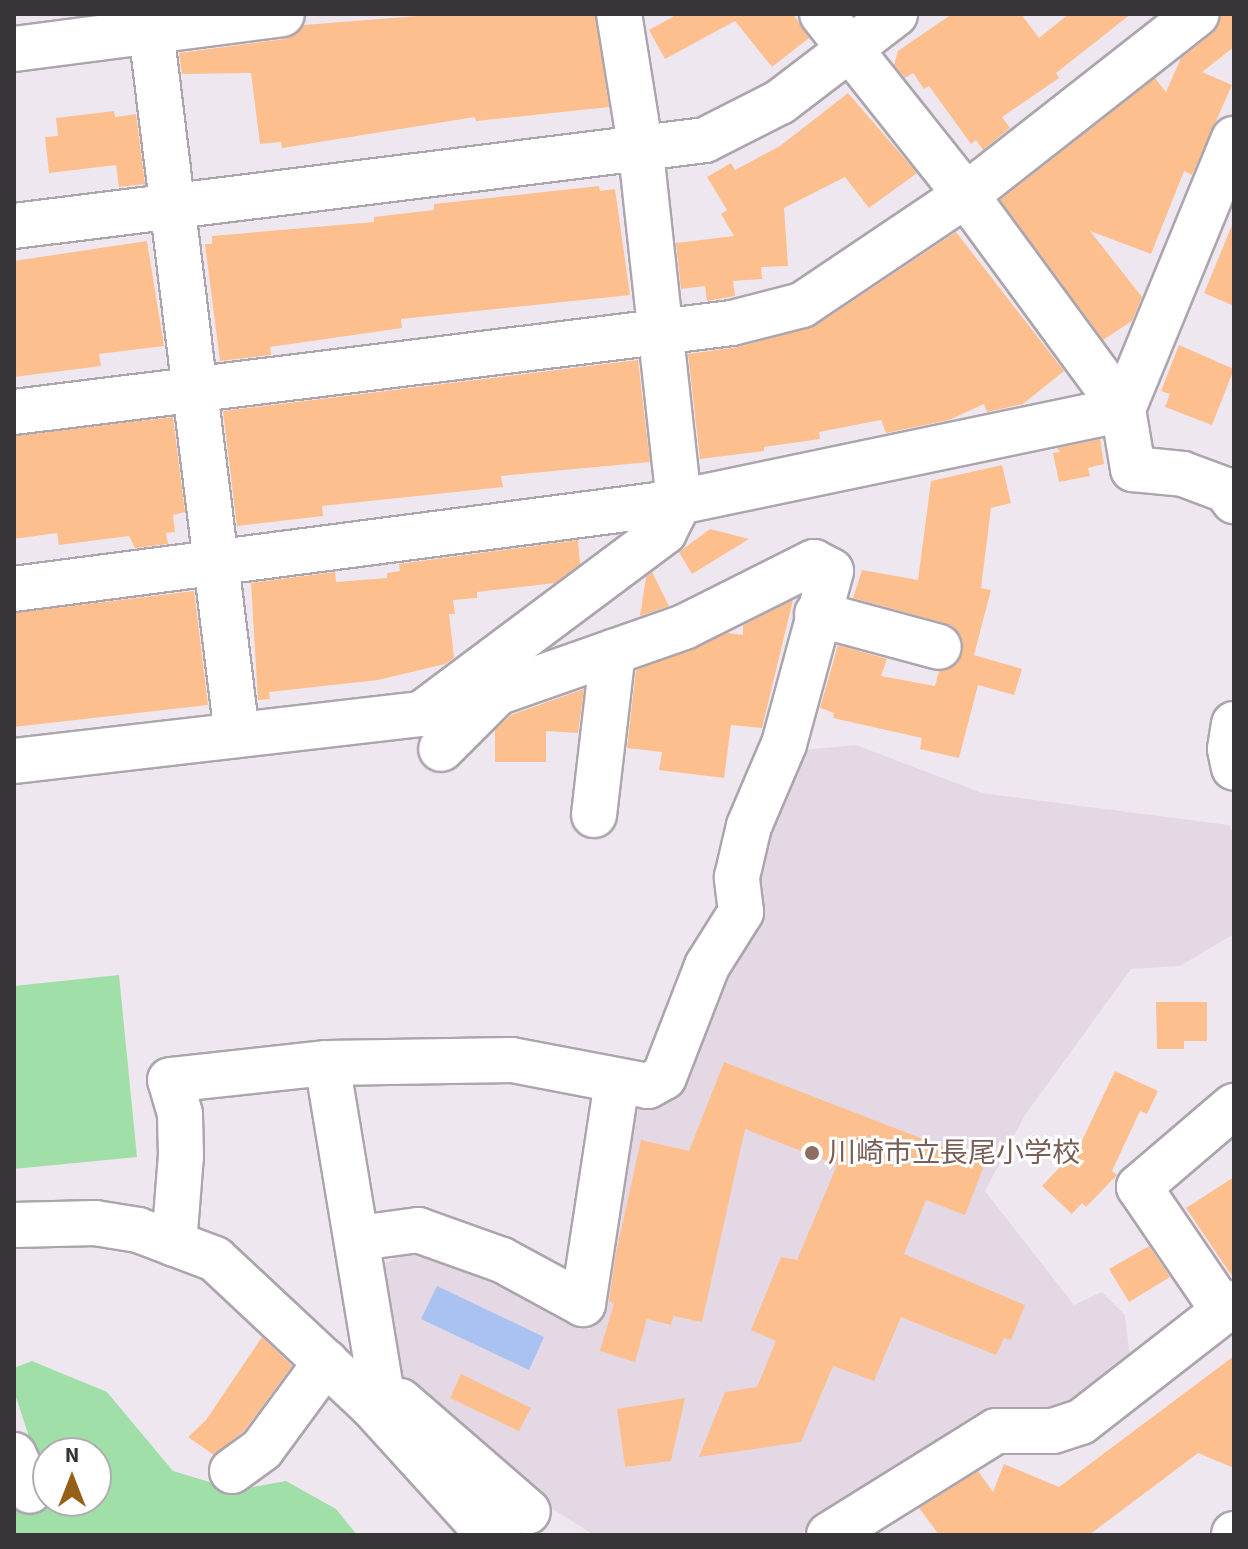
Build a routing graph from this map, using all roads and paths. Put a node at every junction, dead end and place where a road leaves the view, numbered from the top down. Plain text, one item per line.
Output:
1 (282, 14) edge
2 (619, 14) edge
3 (822, 14) edge
4 (895, 14) edge
5 (1197, 14) edge
6 (150, 22) edge
7 (14, 49) edge
8 (848, 49) junction
9 (1234, 139) edge
10 (641, 151) junction
11 (966, 195) junction
12 (172, 207) junction
13 (14, 226) edge
14 (662, 331) junction
15 (194, 392) junction
16 (1123, 409) junction
17 (14, 412) edge
18 (1234, 501) edge
19 (679, 502) junction
20 (214, 563) junction
21 (14, 589) edge
22 (817, 614) junction
23 (939, 647) dead end
24 (613, 652) junction
25 (1234, 724) edge
26 (237, 735) junction
27 (441, 749) dead end
28 (14, 761) edge
29 (1234, 768) edge
30 (594, 815) dead end
31 (327, 1063) junction
32 (617, 1082) junction
33 (1234, 1106) edge
34 (14, 1225) edge
35 (359, 1238) junction
36 (174, 1244) junction
37 (1229, 1306) edge
38 (326, 1362) junction
39 (376, 1395) junction
40 (232, 1471) dead end
41 (514, 1523) edge
42 (829, 1535) edge

1 - 6 street
2 - 10 street
3 - 8 street
4 - 8 street
5 - 11 street
6 - 7 street
6 - 12 street
8 - 10 street
8 - 11 street
9 - 16 street
10 - 12 street
10 - 14 street
11 - 14 street
11 - 16 street
12 - 13 street
12 - 15 street
14 - 15 street
14 - 19 street
15 - 17 street
15 - 20 street
16 - 18 street
16 - 19 street
19 - 20 street
19 - 26 street
20 - 21 street
20 - 26 street
22 - 23 street
22 - 24 street
22 - 32 street
24 - 27 street
24 - 30 street
25 - 29 street
26 - 28 street
31 - 32 street
31 - 35 street
31 - 36 street
32 - 35 street
33 - 37 street
34 - 36 street
35 - 39 street
36 - 38 street
37 - 42 street
38 - 39 street
38 - 40 street
39 - 41 street

